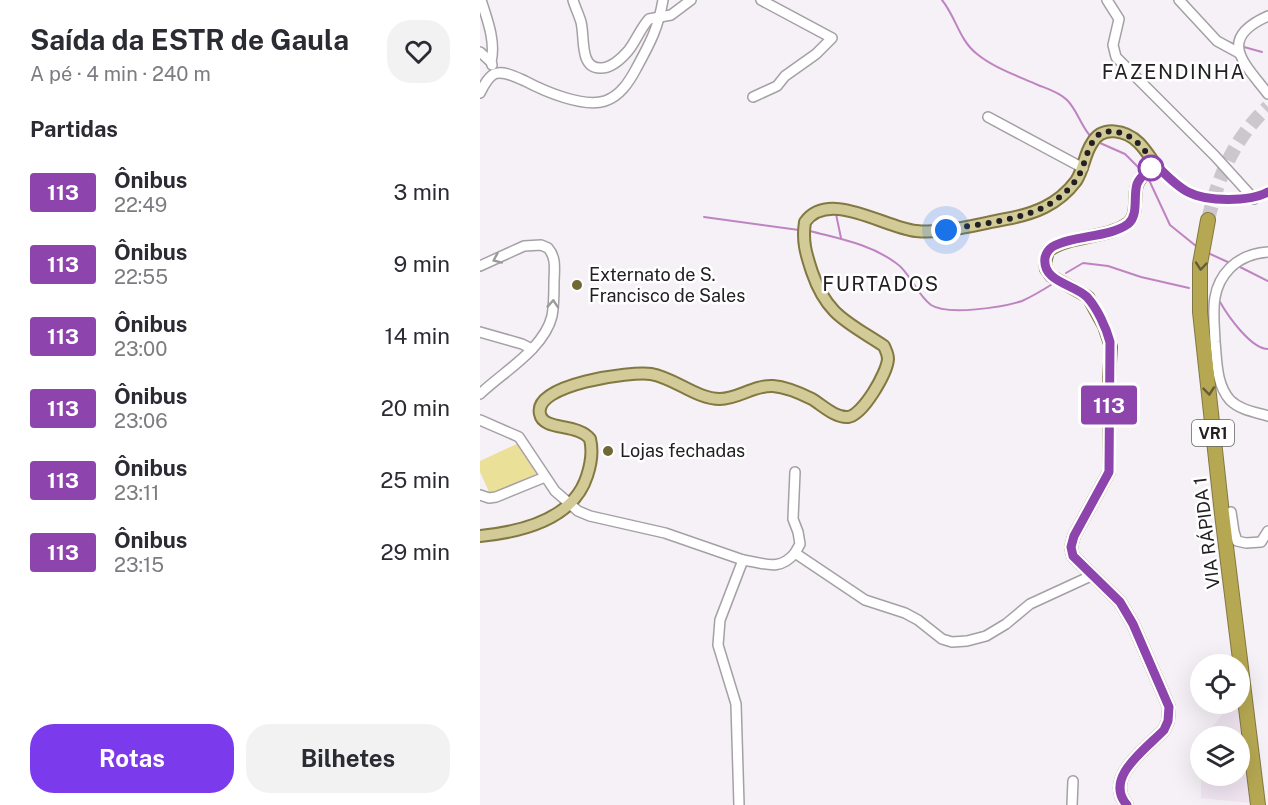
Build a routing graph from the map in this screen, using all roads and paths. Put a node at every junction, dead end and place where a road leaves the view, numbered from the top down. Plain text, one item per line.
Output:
1 (481, 0) edge
2 (573, 0) edge
3 (663, 0) edge
4 (691, 0) edge
5 (761, 0) edge
6 (1107, 0) edge
7 (1179, 0) edge
8 (660, 16) junction
9 (1268, 16) edge
10 (480, 51) edge
11 (1239, 53) junction
12 (491, 62) junction
13 (494, 74) junction
14 (480, 93) edge
15 (1268, 94) edge
16 (753, 97) dead end
17 (988, 117) dead end
18 (1155, 164) junction
19 (1083, 168) junction
20 (1268, 192) edge
21 (1254, 199) junction
22 (1208, 220) tunnel mouth
23 (1268, 252) edge
24 (480, 266) edge
25 (480, 332) edge
26 (532, 349) junction
27 (480, 394) edge
28 (1268, 416) edge
29 (480, 420) edge
30 (795, 472) dead end
31 (545, 477) junction
32 (480, 495) edge
33 (570, 505) junction
34 (1232, 512) dead end
35 (1268, 531) edge
36 (480, 536) edge
37 (795, 553) junction
38 (743, 560) junction
39 (1093, 575) junction
40 (1073, 781) dead end
41 (739, 805) edge
42 (1072, 805) edge
43 (1127, 805) edge
44 (1258, 805) edge

1 - 12 street
2 - 8 street
3 - 8 street
4 - 8 street
5 - 16 street
6 - 21 street
7 - 11 street
8 - 13 street
9 - 11 street
10 - 12 street
11 - 15 street
12 - 13 street
13 - 14 street
17 - 19 street
18 - 19 main road
18 - 21 street
18 - 39 main road
19 - 33 main road
20 - 21 street
22 -> 44 highway, VIA RÁPIDA 1 / VR1
23 - 28 street
26 -> 24 street
25 - 26 street
26 - 27 street
29 - 31 street
30 - 37 street
31 - 32 street
31 - 33 street
33 - 36 main road
33 - 38 street
34 - 35 street
37 - 38 street
37 - 39 street
38 - 41 street
39 - 43 main road
40 - 42 street

